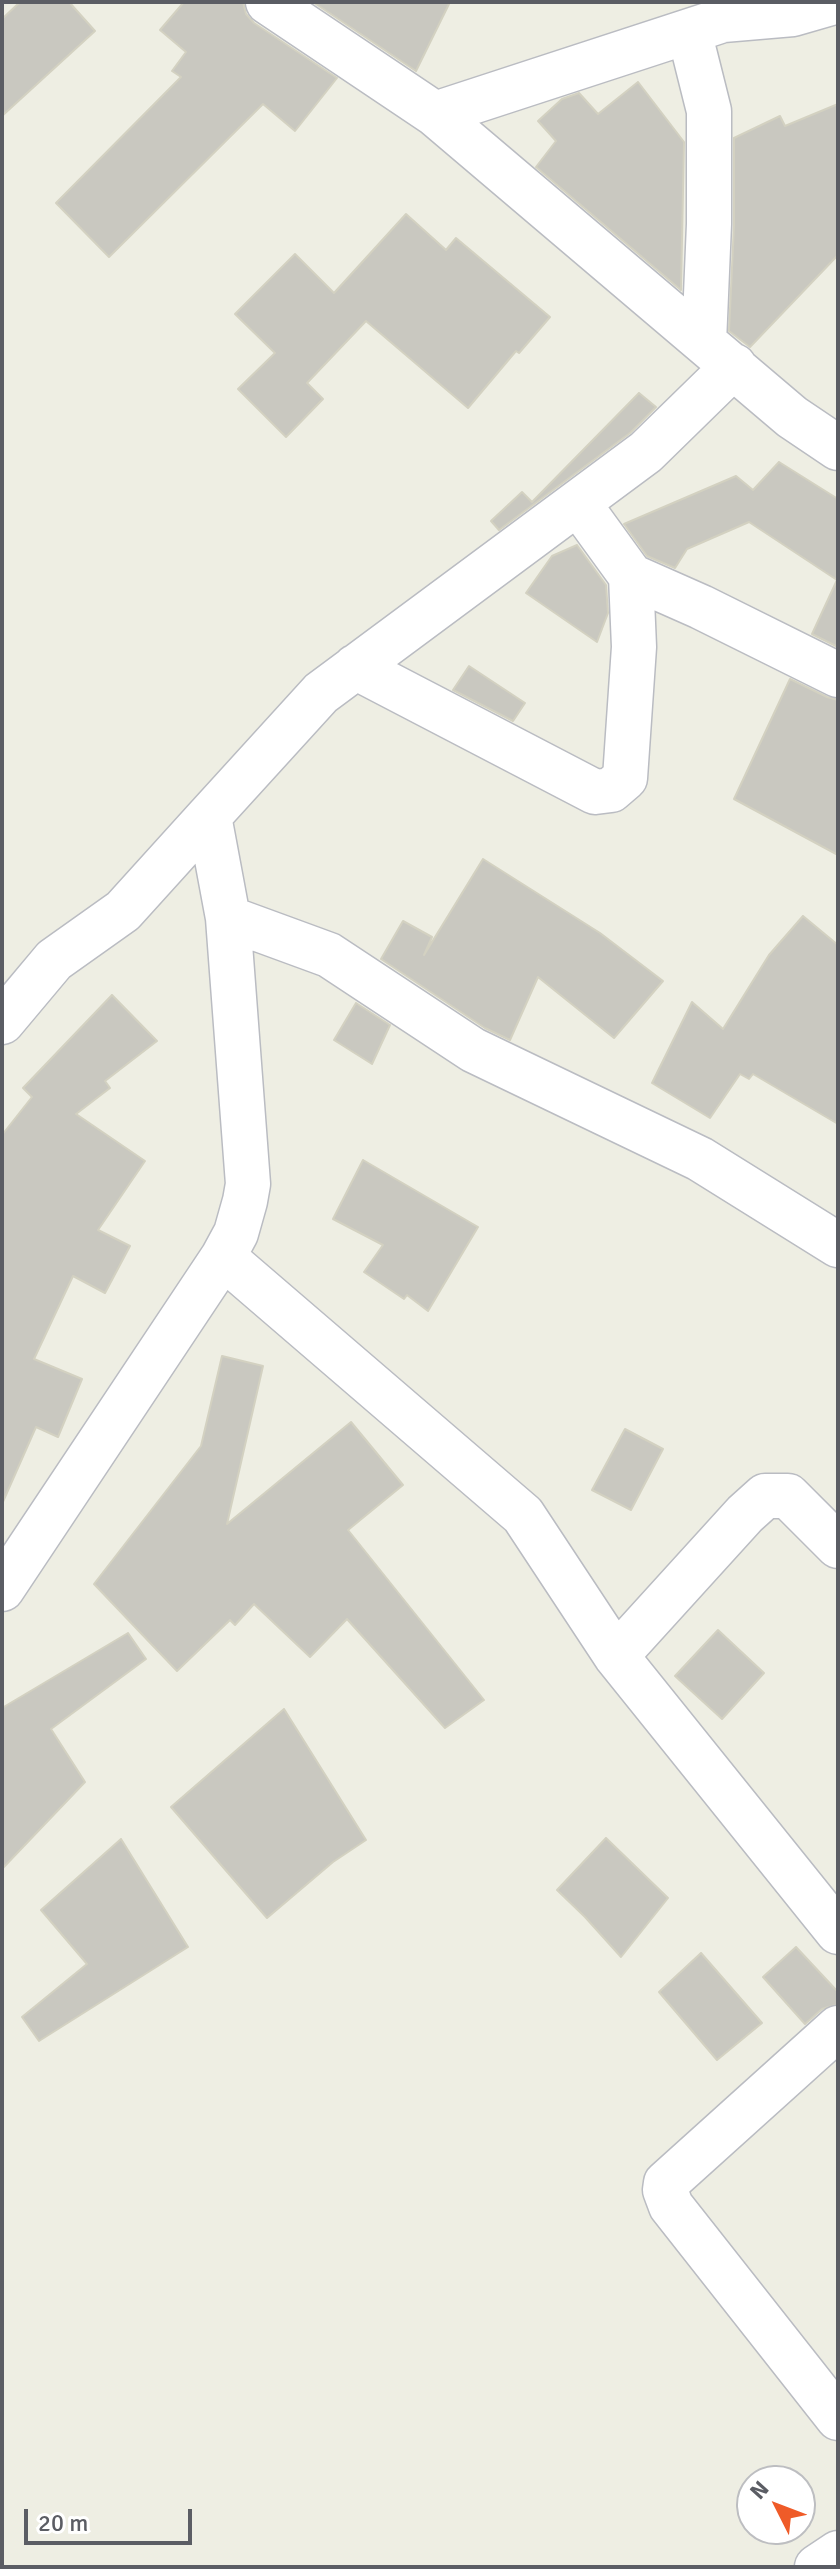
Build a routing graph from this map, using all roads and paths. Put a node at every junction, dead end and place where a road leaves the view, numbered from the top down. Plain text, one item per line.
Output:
1 (268, 2) edge
2 (834, 2) edge
3 (705, 18) edge
4 (435, 114) junction
5 (719, 354) junction
6 (838, 410) edge
7 (792, 417) junction
8 (838, 448) edge
9 (578, 503) junction
10 (631, 576) junction
11 (355, 667) junction
12 (838, 675) edge
13 (209, 816) junction
14 (228, 918) junction
15 (2, 1022) edge
16 (838, 1245) edge
17 (223, 1257) junction
18 (838, 1546) edge
19 (2, 1589) edge
20 (616, 1656) junction
21 (838, 1932) edge
22 (838, 2028) edge
23 (838, 2418) edge
24 (838, 2553) edge
25 (817, 2567) edge

1 - 4 street
2 - 3 street
3 - 4 street
3 - 5 street
4 - 5 street
5 - 7 street
5 - 9 street
6 - 7 street
7 - 8 street
9 - 10 street
9 - 11 street
10 - 11 street
10 - 12 street
11 - 13 street
13 - 14 street
13 - 15 street
14 - 16 street
14 - 17 street
17 - 19 street
17 - 20 street
18 - 20 street
20 - 21 street
22 - 23 street
24 - 25 street

